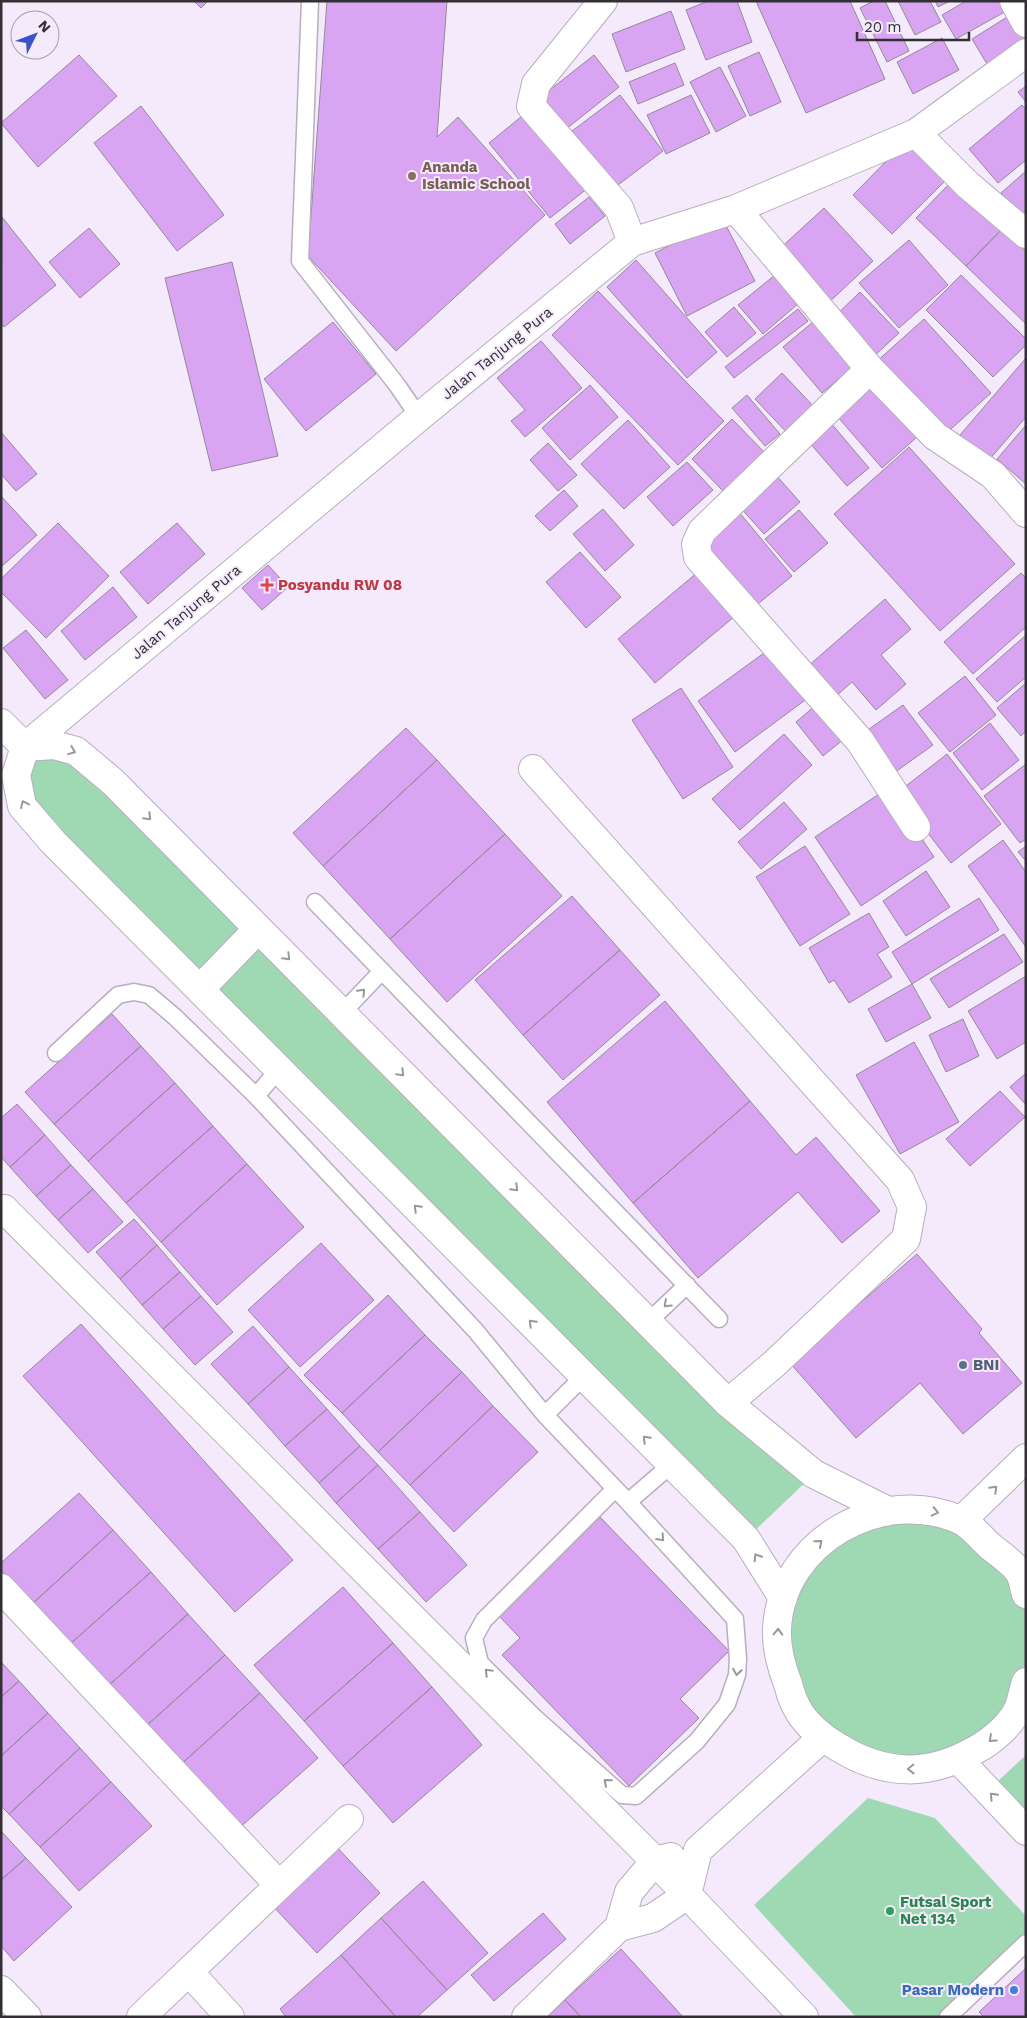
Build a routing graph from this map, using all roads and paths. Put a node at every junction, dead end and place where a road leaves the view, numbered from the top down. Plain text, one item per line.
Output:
1 (310, 1) edge
2 (602, 1) edge
3 (1014, 1) edge
4 (1026, 23) edge
5 (1026, 53) edge
6 (916, 133) junction
7 (736, 209) junction
8 (1026, 234) edge
9 (632, 242) junction
10 (870, 370) junction
11 (419, 417) junction
12 (1026, 513) edge
13 (1, 723) edge
14 (24, 746) junction
15 (533, 769) dead end
16 (916, 827) dead end
17 (315, 902) dead end
18 (258, 928) junction
19 (382, 971) junction
20 (200, 989) junction
21 (342, 1013) junction
22 (56, 1053) dead end
23 (279, 1070) junction
24 (256, 1096) junction
25 (4, 1209) dead end
26 (687, 1285) junction
27 (720, 1318) dead end
28 (648, 1322) junction
29 (584, 1376) junction
30 (728, 1403) junction
31 (545, 1414) junction
32 (1026, 1458) edge
33 (672, 1464) junction
34 (615, 1489) junction
35 (628, 1502) junction
36 (886, 1510) junction
37 (962, 1520) junction
38 (1024, 1578) edge
39 (1, 1588) edge
40 (783, 1598) junction
41 (1026, 1682) edge
42 (1022, 1713) edge
43 (822, 1738) junction
44 (959, 1760) junction
45 (349, 1818) dead end
46 (1026, 1832) edge
47 (698, 1850) junction
48 (655, 1861) junction
49 (278, 1884) junction
50 (687, 1895) junction
51 (620, 1927) junction
52 (1026, 1943) edge
53 (189, 1972) junction
54 (1, 1990) edge
55 (27, 2017) edge
56 (141, 2017) edge
57 (230, 2017) edge
58 (526, 2017) edge
59 (804, 2017) edge
60 (948, 2017) edge

1 - 11 lane
2 - 9 street
3 - 4 street
5 - 6 street, Jalan Tanjung Pura
6 - 7 street, Jalan Tanjung Pura
6 - 8 street
7 - 9 street, Jalan Tanjung Pura
7 - 10 street
9 - 11 street, Jalan Tanjung Pura
10 - 12 street
10 - 16 street
11 - 14 street, Jalan Tanjung Pura
13 - 14 street
14 -> 18 street
20 -> 14 street
15 - 30 street
17 - 19 lane
18 - 20 street
18 -> 21 street
21 -> 19 lane
19 - 26 lane
20 - 23 street
21 -> 28 street
22 - 24 lane
23 - 24 lane
29 -> 23 street
24 - 31 lane
25 - 48 street
26 - 27 lane
26 -> 28 lane
28 - 30 street
29 - 31 lane
33 -> 29 street
30 - 36 street
31 - 34 lane
37 -> 32 street
33 - 35 lane
40 -> 33 street
34 - 35 lane
35 -> 34 lane
36 -> 37 street
40 -> 36 street
37 - 38 street
39 - 49 street
43 -> 40 street
41 - 42 street
42 -> 44 street
44 -> 43 street
43 - 47 street
46 -> 44 street
45 - 49 street
47 - 48 street
47 - 50 street
48 - 50 street
48 - 51 street
49 - 53 street
50 - 51 street
50 - 59 street
51 - 58 street
52 - 60 lane
53 - 56 street
53 - 57 street
54 - 55 street

